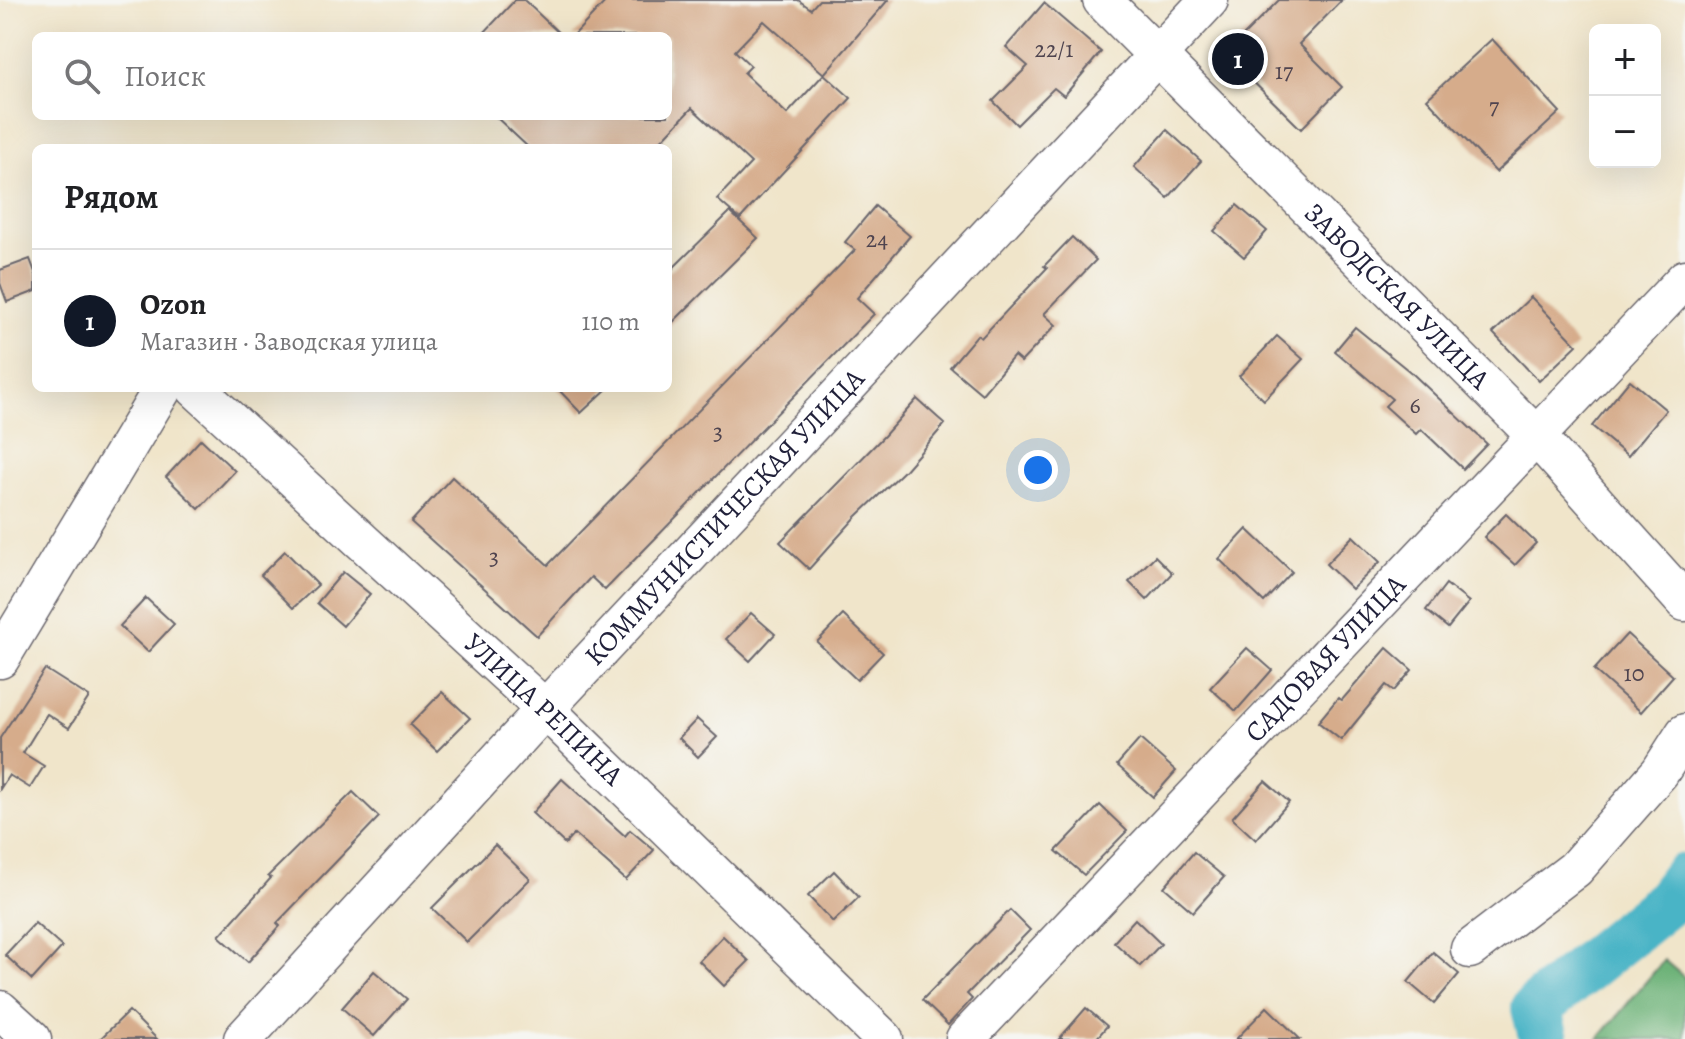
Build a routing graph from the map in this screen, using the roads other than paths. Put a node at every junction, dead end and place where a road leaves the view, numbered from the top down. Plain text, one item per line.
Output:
1 (1102, 0) edge
2 (1209, 0) edge
3 (1157, 56) junction
4 (1685, 279) edge
5 (161, 392) edge
6 (199, 392) edge
7 (1535, 435) junction
8 (1685, 602) edge
9 (0, 659) edge
10 (545, 709) junction
11 (1685, 733) edge
12 (1470, 949) dead end
13 (0, 1010) edge
14 (32, 1039) edge
15 (243, 1039) edge
16 (884, 1039) edge
17 (965, 1039) edge

1 - 3 street, ЗАВОДСКАЯ УЛИЦА
2 - 3 street, КОММУНИСТИЧЕСКАЯ УЛИЦА
3 - 7 street, ЗАВОДСКАЯ УЛИЦА
3 - 10 street, КОММУНИСТИЧЕСКАЯ УЛИЦА
4 - 7 street, САДОВАЯ УЛИЦА
5 - 9 street
6 - 10 street, УЛИЦА РЕПИНА
7 - 8 street, ЗАВОДСКАЯ УЛИЦА
7 - 17 street, САДОВАЯ УЛИЦА
10 - 15 street, КОММУНИСТИЧЕСКАЯ УЛИЦА
10 - 16 street, УЛИЦА РЕПИНА
11 - 12 street
13 - 14 street

